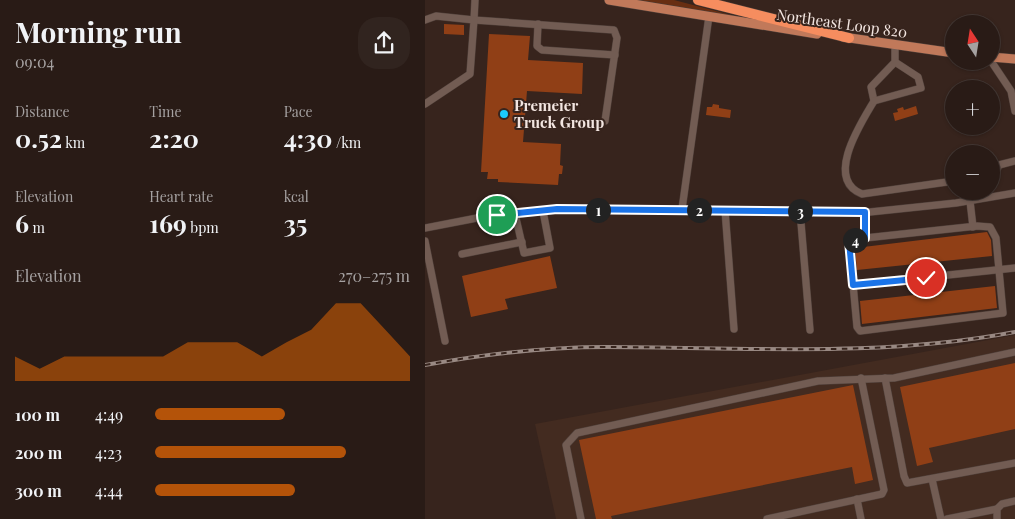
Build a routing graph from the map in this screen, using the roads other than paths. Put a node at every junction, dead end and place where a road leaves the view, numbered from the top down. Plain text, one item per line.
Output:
1 (475, 0) edge
2 (609, 0) edge
3 (698, 0) edge
4 (709, 16) junction
5 (425, 20) edge
6 (474, 20) junction
7 (539, 24) junction
8 (849, 38) junction
9 (895, 45) junction
10 (945, 52) edge
11 (615, 55) junction
12 (1000, 58) edge
13 (1015, 59) edge
14 (895, 62) junction
15 (997, 70) edge
16 (1015, 83) edge
17 (1011, 91) junction
18 (874, 101) junction
19 (425, 104) edge
20 (1015, 112) edge
21 (605, 121) dead end
22 (1015, 161) edge
23 (1000, 165) edge
24 (945, 182) edge
25 (1015, 194) edge
26 (970, 201) junction
27 (683, 209) junction
28 (725, 210) junction
29 (543, 211) junction
30 (800, 211) junction
31 (865, 212) junction
32 (515, 214) junction
33 (973, 227) junction
34 (425, 228) edge
35 (865, 238) junction
36 (425, 241) edge
37 (522, 242) junction
38 (463, 254) dead end
39 (1015, 268) edge
40 (999, 271) junction
41 (853, 285) junction
42 (733, 329) dead end
43 (810, 330) dead end
44 (445, 341) dead end
45 (1015, 352) edge
46 (861, 378) junction
47 (885, 378) junction
48 (1015, 463) edge
49 (932, 479) junction
50 (857, 500) junction
51 (1015, 501) edge
52 (997, 509) junction
53 (581, 519) edge
54 (767, 519) edge
55 (861, 519) edge
56 (941, 519) edge
57 (947, 519) edge
58 (997, 519) edge

1 - 6 street
2 - 4 main road, Northeast Loop 820
3 - 8 highway
4 - 8 main road, Northeast Loop 820
4 - 27 street
5 - 6 street
6 - 7 street
6 - 19 street
7 - 11 street
7 - 11 street
8 - 9 main road, Northeast Loop 820
9 - 10 main road, Northeast Loop 820
9 - 14 street
11 - 21 street
12 - 13 main road
14 - 18 street
14 - 18 street
15 - 17 street
16 - 17 street
17 - 20 street
18 - 24 street
22 - 23 street
25 - 26 street
26 - 31 street
26 - 33 street
27 - 28 street
27 - 29 street
28 - 30 street
28 - 42 street
29 - 32 street
29 - 37 street
30 - 31 street
30 - 43 street
31 - 35 street
32 - 34 street
32 - 37 street
33 - 35 street
33 - 40 street
35 - 41 street
36 - 44 street
37 - 38 street
39 - 40 street
40 - 41 street
40 - 41 street
45 - 47 street
46 - 47 street
46 - 50 street
46 - 53 street
47 - 49 street
48 - 49 street
49 - 56 street
50 - 54 street
50 - 55 street
51 - 52 street
52 - 57 street
52 - 58 street

